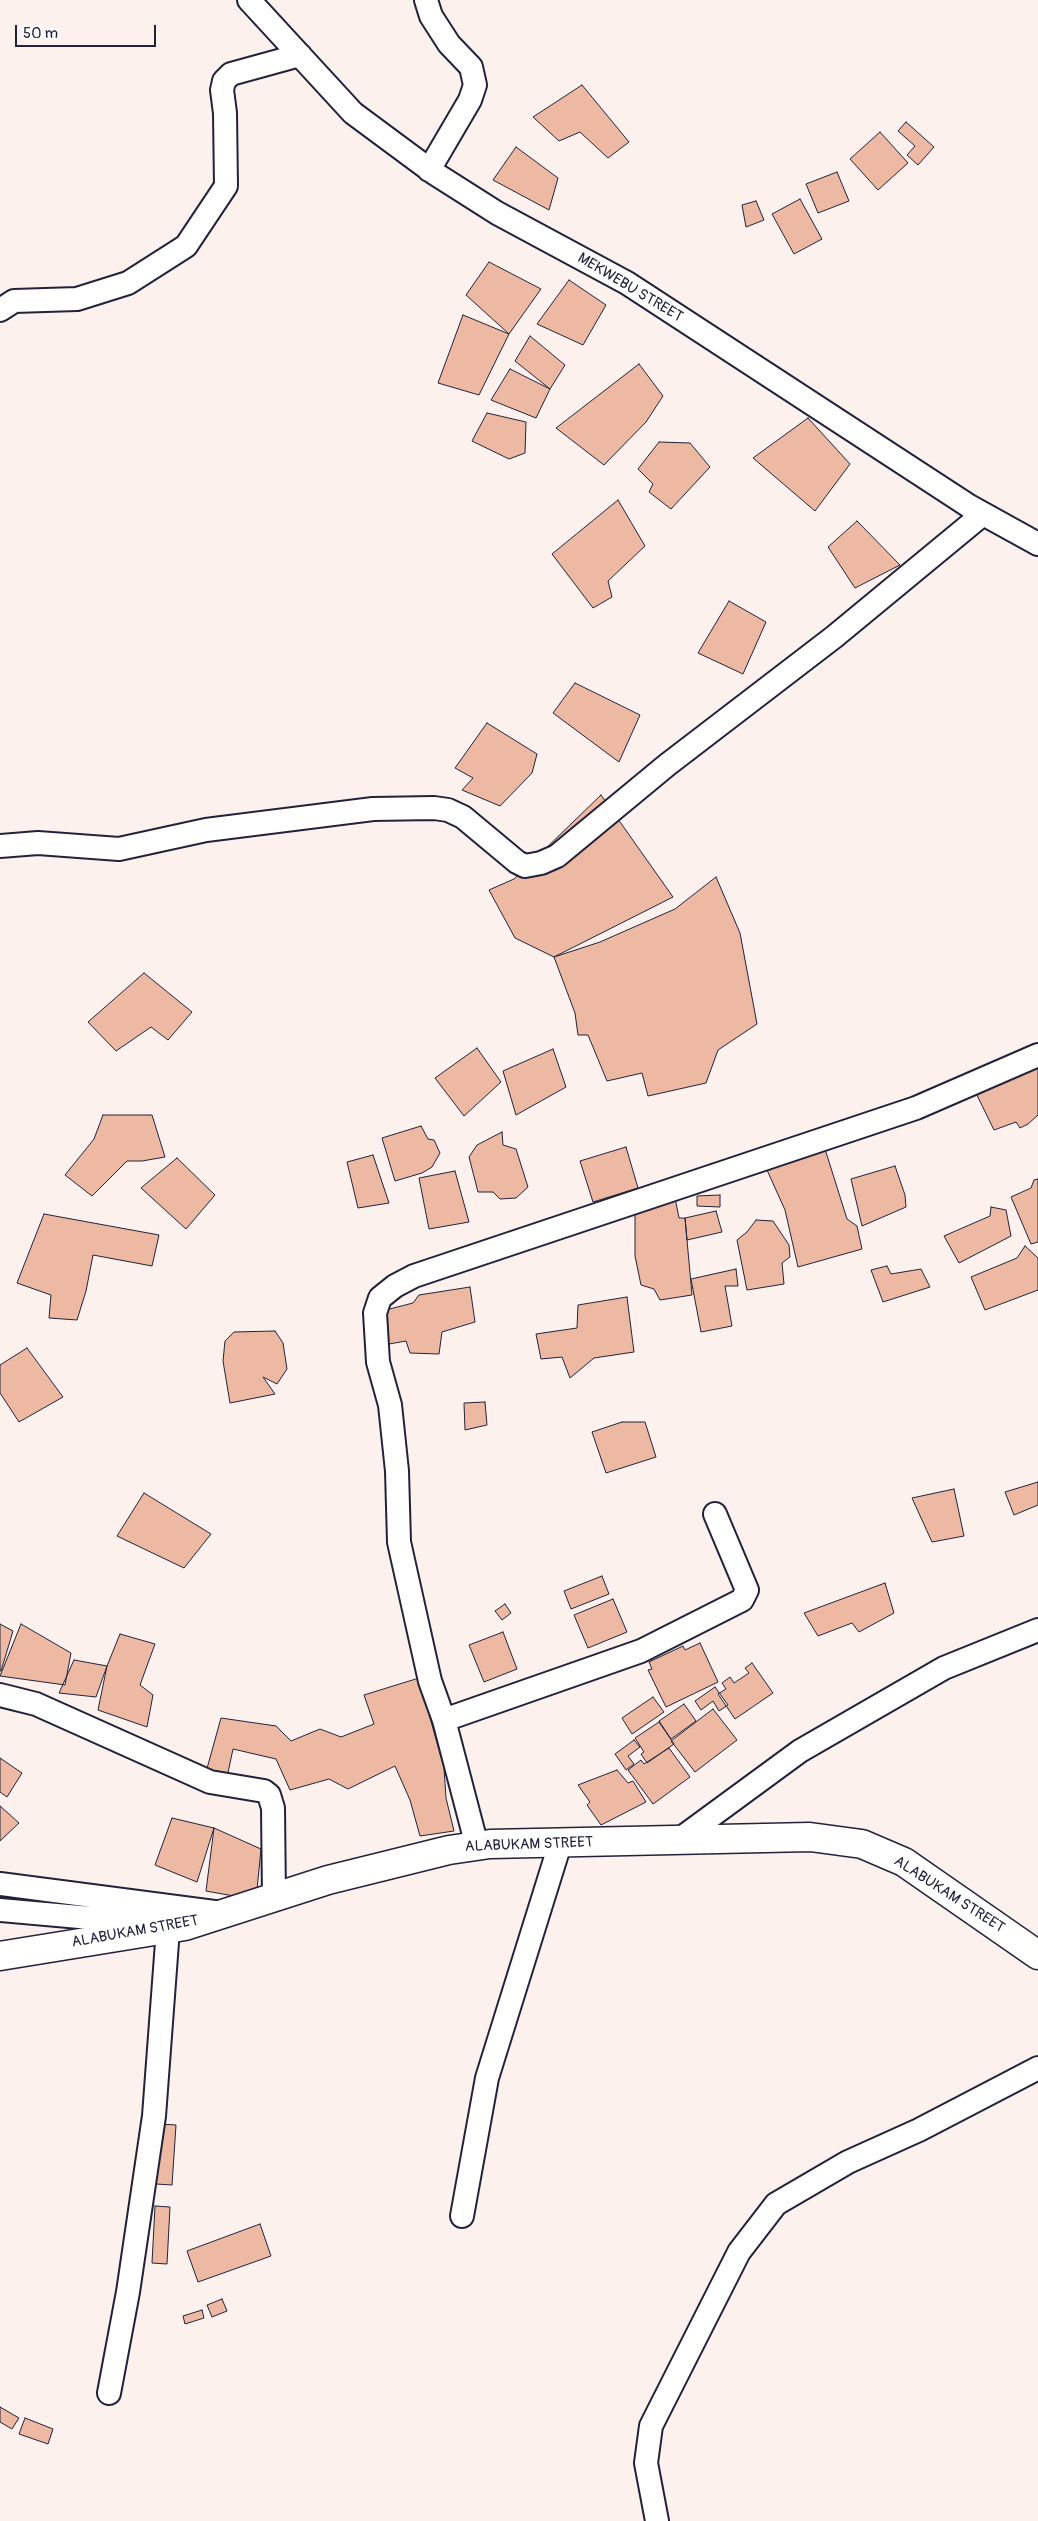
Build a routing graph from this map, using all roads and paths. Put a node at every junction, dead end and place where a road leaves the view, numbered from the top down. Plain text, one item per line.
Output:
1 (249, 0) edge
2 (426, 0) edge
3 (300, 55) junction
4 (429, 170) junction
5 (0, 310) edge
6 (983, 514) junction
7 (1038, 544) edge
8 (0, 846) edge
9 (1038, 1055) edge
10 (716, 1514) dead end
11 (1038, 1630) edge
12 (0, 1695) edge
13 (444, 1720) junction
14 (680, 1839) junction
15 (560, 1844) junction
16 (477, 1846) junction
17 (0, 1884) edge
18 (274, 1898) junction
19 (0, 1910) edge
20 (225, 1914) junction
21 (176, 1927) junction
22 (1038, 1955) edge
23 (0, 1956) edge
24 (1038, 2068) edge
25 (462, 2216) dead end
26 (108, 2393) dead end
27 (657, 2521) edge

1 - 3 street, MEKWEBU STREET
2 - 4 street
3 - 4 street, MEKWEBU STREET
3 - 5 street
4 - 6 street, MEKWEBU STREET
6 - 7 street, MEKWEBU STREET
6 - 8 street
9 - 13 street
10 - 13 street
11 - 14 street
12 - 18 street
13 - 16 street
14 - 15 street, ALABUKAM STREET
14 - 22 street, ALABUKAM STREET
15 - 16 street, ALABUKAM STREET
15 - 25 street
16 - 18 street, ALABUKAM STREET
17 - 20 street
18 - 20 street, ALABUKAM STREET
19 - 21 street
20 - 21 street, ALABUKAM STREET
21 - 23 street, ALABUKAM STREET
21 - 26 street
24 - 27 street

